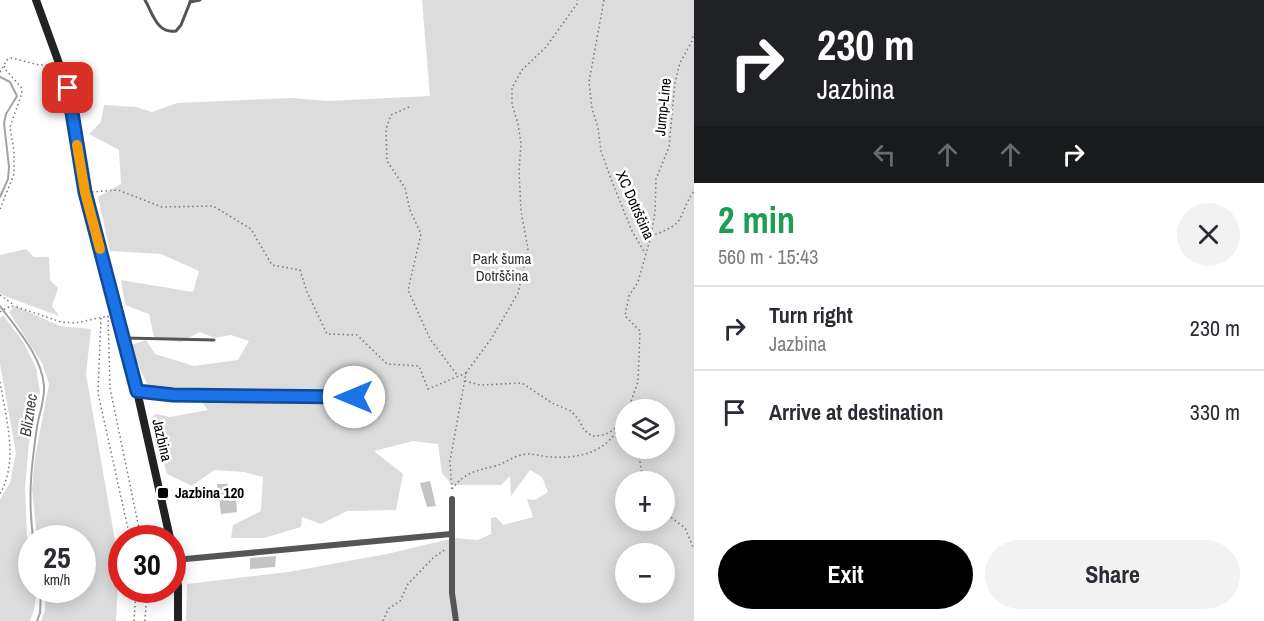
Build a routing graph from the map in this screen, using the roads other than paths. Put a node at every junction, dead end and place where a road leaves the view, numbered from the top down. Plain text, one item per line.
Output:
1 (36, 0) edge
2 (145, 0) edge
3 (200, 0) edge
4 (191, 1) edge
5 (123, 338) junction
6 (214, 340) dead end
7 (137, 391) junction
8 (354, 397) dead end
9 (452, 499) road end
10 (167, 525) edge
11 (452, 534) junction
12 (186, 559) edge
13 (178, 603) edge
14 (178, 621) edge
15 (456, 621) edge

1 - 5 street, Jazbina
2 - 4 lane
3 - 4 lane
5 - 6 lane
5 - 7 street, Jazbina
7 - 8 street
7 - 10 street, Jazbina
9 - 11 street
11 - 12 street
11 - 15 street
13 - 14 street

